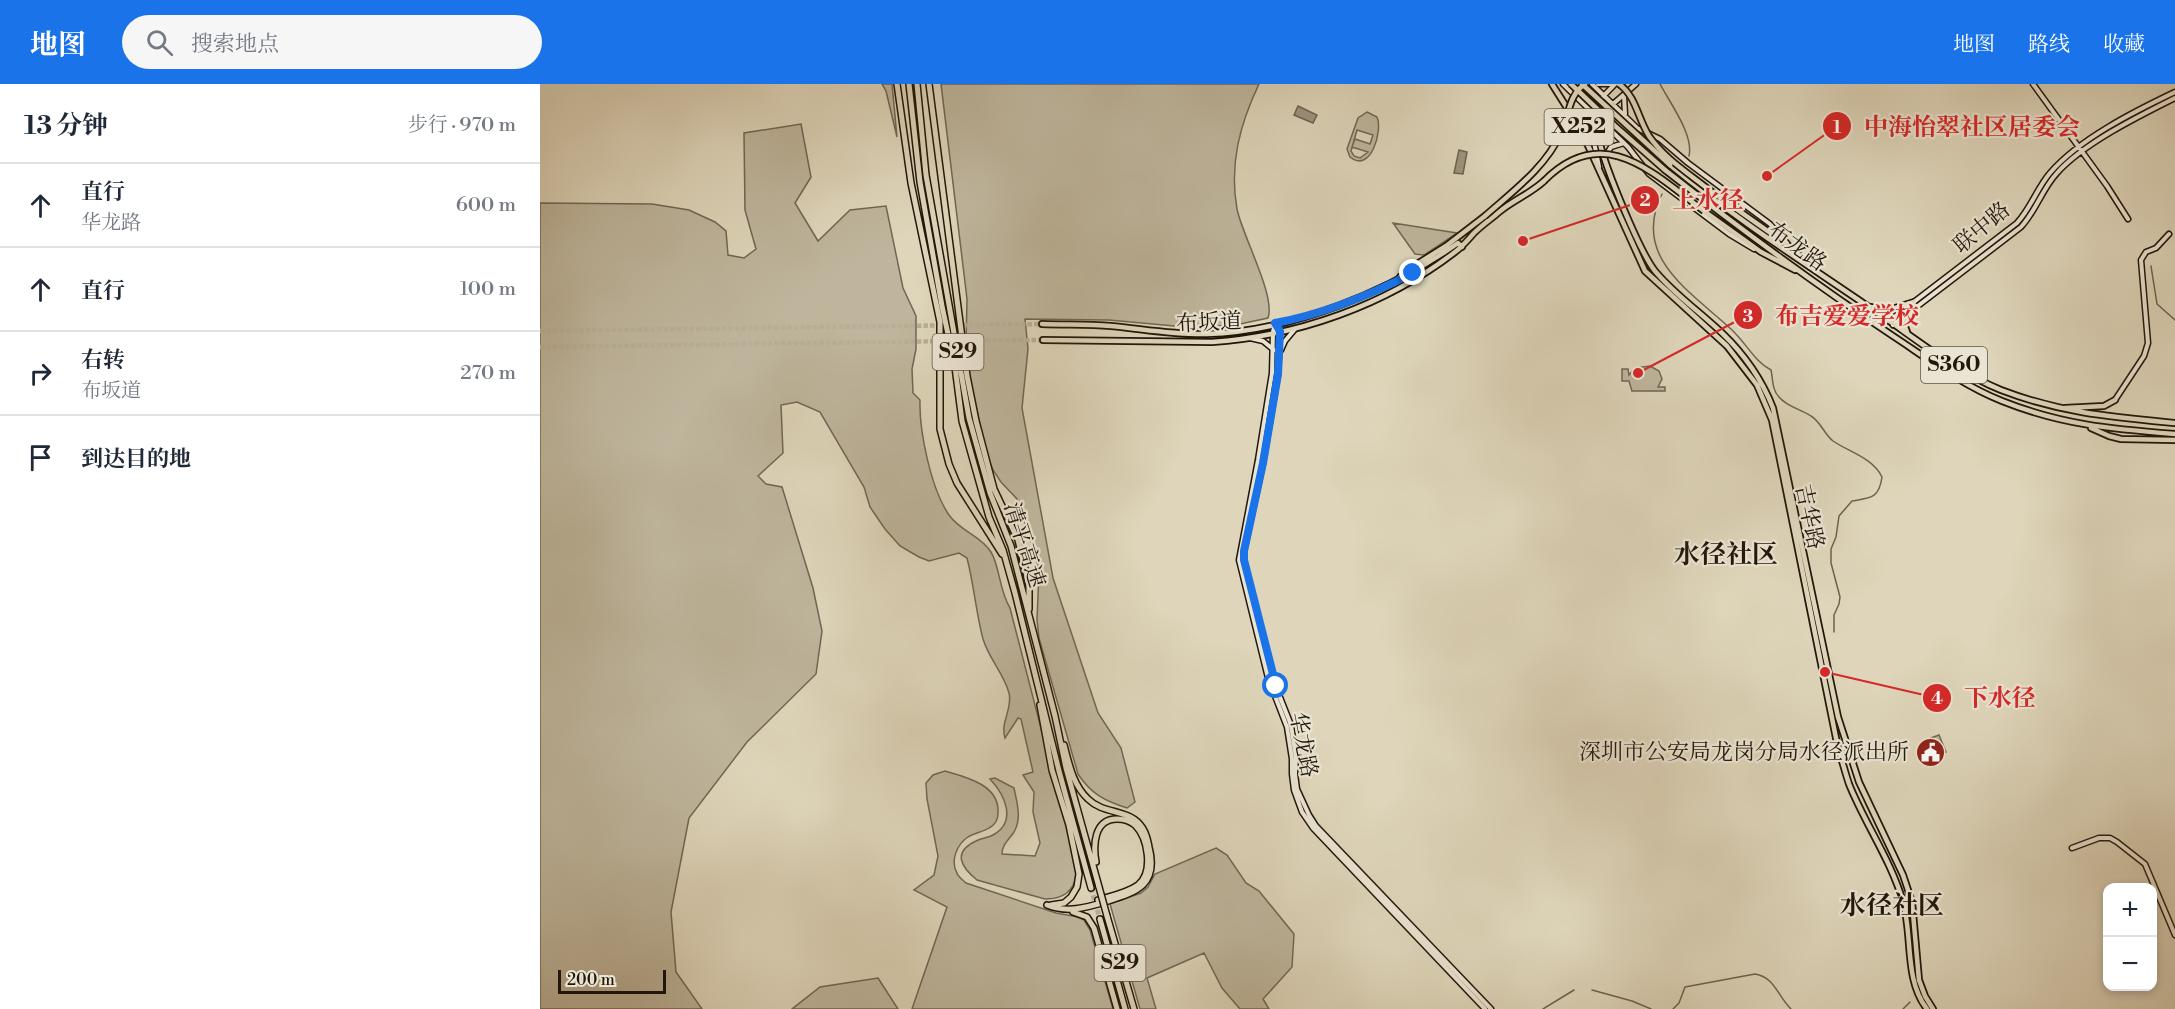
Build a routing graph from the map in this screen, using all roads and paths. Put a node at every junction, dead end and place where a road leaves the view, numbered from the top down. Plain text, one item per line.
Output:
1 (897, 84) edge
2 (909, 84) edge
3 (916, 84) edge
4 (929, 84) edge
5 (1552, 84) edge
6 (1563, 84) edge
7 (1571, 84) edge
8 (1584, 84) edge
9 (1592, 84) edge
10 (1598, 84) edge
11 (1615, 84) edge
12 (1636, 84) edge
13 (2033, 84) edge
14 (2175, 92) edge
15 (1625, 93) junction
16 (1604, 95) junction
17 (2175, 98) edge
18 (1613, 104) junction
19 (1589, 110) junction
20 (1626, 117) junction
21 (1600, 121) junction
22 (1624, 143) junction
23 (2081, 150) junction
24 (1605, 160) junction
25 (1602, 173) junction
26 (2128, 219) dead end
27 (2169, 234) dead end
28 (1460, 245) junction
29 (1790, 246) junction
30 (1761, 252) junction
31 (1816, 272) junction
32 (1805, 274) junction
33 (1399, 279) junction
34 (1914, 302) junction
35 (1870, 307) junction
36 (1906, 315) junction
37 (1275, 323) junction
38 (1891, 323) junction
39 (1042, 324) tunnel mouth
40 (1297, 327) junction
41 (1280, 331) junction
42 (1273, 332) junction
43 (1909, 335) junction
44 (1249, 338) junction
45 (1043, 340) tunnel mouth
46 (1274, 350) junction
47 (1279, 353) junction
48 (2115, 400) junction
49 (2055, 407) junction
50 (2111, 417) junction
51 (2175, 423) edge
52 (2082, 425) junction
53 (2175, 434) edge
54 (2175, 440) edge
55 (1006, 562) junction
56 (1029, 614) junction
57 (1031, 656) junction
58 (1055, 716) junction
59 (2072, 848) dead end
60 (1099, 887) junction
61 (1091, 888) tunnel mouth
62 (1047, 905) junction
63 (1057, 909) junction
64 (1100, 919) tunnel mouth
65 (2175, 935) edge
66 (1117, 1009) edge
67 (1125, 1009) edge
68 (1134, 1009) edge
69 (1485, 1009) edge
70 (1491, 1009) edge
71 (1927, 1009) edge
72 (1933, 1009) edge

1 - 55 highway
2 - 55 highway, 清平高速 / S29
3 - 56 highway, 清平高速 / S29
4 - 56 highway
5 - 25 main road, 吉华路 / X252
6 - 19 street
7 - 32 main road, 布龙路 / S360, bridge
8 - 31 main road, 布龙路 / S360, bridge
8 - 33 main road, bridge
9 - 16 street, X252
10 - 11 street
11 - 16 street
11 - 29 main road, bridge
12 - 15 street
13 - 23 street
14 - 23 street, 联中路
15 - 18 street
15 - 20 street
16 - 18 street, X252
16 - 19 street
17 - 23 street, 联中路
18 - 20 street
18 - 21 main road, X252
19 - 21 street
19 - 25 street
20 - 29 street
21 - 22 street
21 - 24 main road, 吉华路 / X252
22 - 24 street
22 - 30 street
23 - 26 street
23 - 34 street, 联中路
23 - 36 street, 联中路
24 - 72 main road, 吉华路 / X252
25 - 71 main road, 吉华路 / X252
27 - 48 street
28 - 30 main road, 布坂道, bridge
28 - 33 main road, 布坂道
28 - 40 main road, 布坂道
29 - 31 main road
30 - 32 main road, 布坂道
31 - 35 main road, 布龙路 / S360
32 - 52 main road, 布龙路 / S360
33 - 37 main road, 布坂道
34 - 35 main road
34 - 38 street, 联中路
35 - 38 main road, 布龙路 / S360
36 - 38 street, 联中路
36 - 43 main road
37 - 39 main road, 布坂道
37 - 41 street
37 - 42 street, 华龙路
38 - 43 main road, 布龙路 / S360
40 - 41 main road, 布坂道
40 - 47 street
41 - 42 main road, 布坂道
41 - 47 street, 华龙路
42 - 44 main road, 布坂道
42 - 46 street, 华龙路
43 - 49 main road, 布龙路 / S360
44 - 45 main road, 布坂道
44 - 46 street
46 - 69 street, 华龙路
47 - 70 street, 华龙路
48 - 49 main road
48 - 50 main road
49 - 50 main road, 布龙路 / S360
50 - 51 main road, S360
52 - 53 main road, 布龙路 / S360
52 - 54 main road
55 - 57 highway, 清平高速 / S29
56 - 58 highway, 清平高速 / S29
57 - 61 highway, 清平高速 / S29
57 - 62 highway
58 - 60 highway, 清平高速 / S29
58 - 63 highway
59 - 65 street
60 - 62 highway
60 - 68 highway, 清平高速 / S29, bridge
62 - 63 highway
63 - 66 highway
64 - 67 highway, S29

